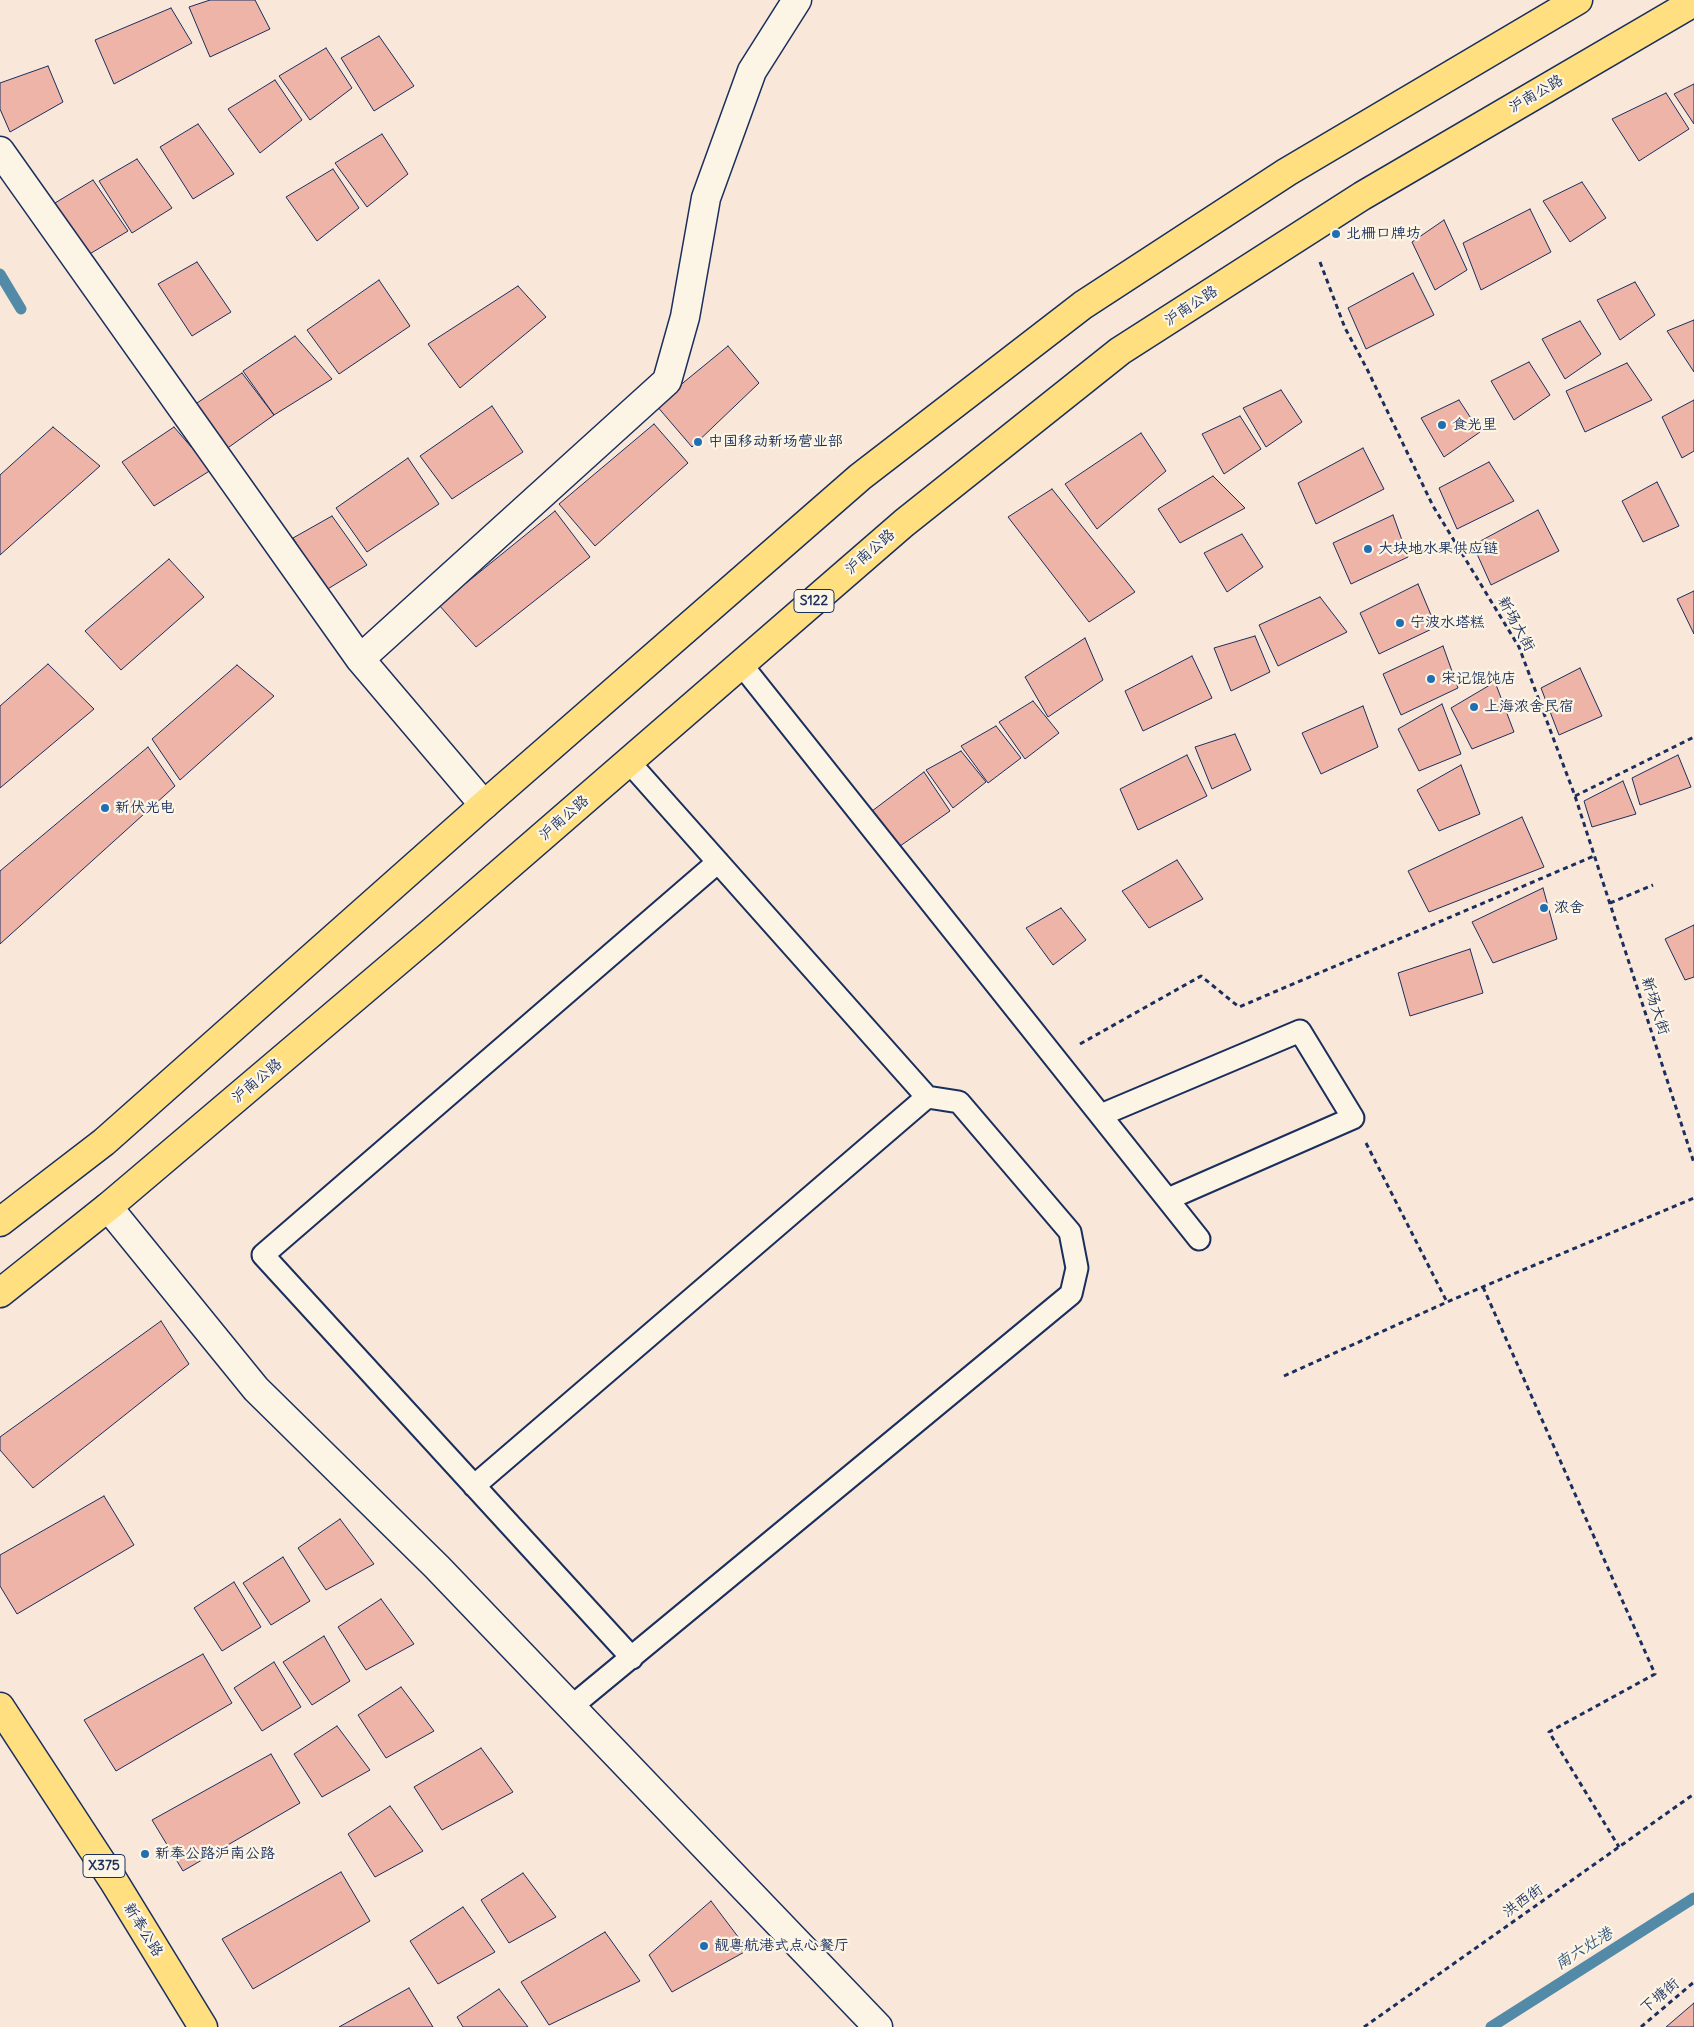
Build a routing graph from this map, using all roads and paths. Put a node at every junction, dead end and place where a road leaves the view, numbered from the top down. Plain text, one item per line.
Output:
1 (797, 0) edge
2 (1578, 0) edge
3 (1694, 2) edge
4 (0, 151) edge
5 (1308, 231) junction
6 (360, 659) junction
7 (741, 664) junction
8 (1694, 737) edge
9 (629, 762) junction
10 (1575, 796) junction
11 (484, 804) junction
12 (1594, 856) junction
13 (718, 862) junction
14 (1653, 885) dead end
15 (1610, 903) junction
16 (1056, 1058) junction
17 (927, 1097) junction
18 (1100, 1115) junction
19 (1353, 1118) junction
20 (1694, 1163) edge
21 (1694, 1198) edge
22 (1168, 1199) junction
23 (108, 1207) junction
24 (0, 1222) edge
25 (1199, 1239) dead end
26 (1483, 1287) junction
27 (0, 1293) edge
28 (1447, 1302) junction
29 (1284, 1376) dead end
30 (474, 1486) junction
31 (632, 1658) junction
32 (0, 1707) edge
33 (571, 1707) junction
34 (1694, 1794) edge
35 (1619, 1847) junction
36 (1694, 1982) edge
37 (203, 2027) edge
38 (878, 2027) edge
39 (1364, 2027) edge
40 (1641, 2027) edge

1 - 6 street
2 - 11 main road
3 - 5 main road, 沪南公路 / S122
4 - 6 street
5 - 7 main road, 沪南公路 / S122
5 - 10 path, 新场大街
6 - 11 street
7 - 9 main road, 沪南公路 / S122
7 - 16 lane
8 - 10 path
9 - 13 lane
9 - 23 main road, 沪南公路 / S122
10 - 12 path, 新场大街
11 - 24 main road
12 - 15 path, 新场大街
12 - 16 path
13 - 17 lane
13 - 30 lane
14 - 15 path
15 - 20 path, 新场大街
16 - 18 lane
17 - 30 lane
17 - 31 lane
18 - 19 lane
18 - 22 lane
19 - 22 lane
19 - 28 path
21 - 26 path
22 - 25 lane
23 - 27 main road, 沪南公路 / S122
23 - 33 street
26 - 28 path
26 - 35 path
28 - 29 path
30 - 31 lane
31 - 33 lane
32 - 37 main road, 新奉公路 / X375
33 - 38 street
34 - 35 path, 洪西街
35 - 39 path, 洪西街
36 - 40 path, 下塘街

